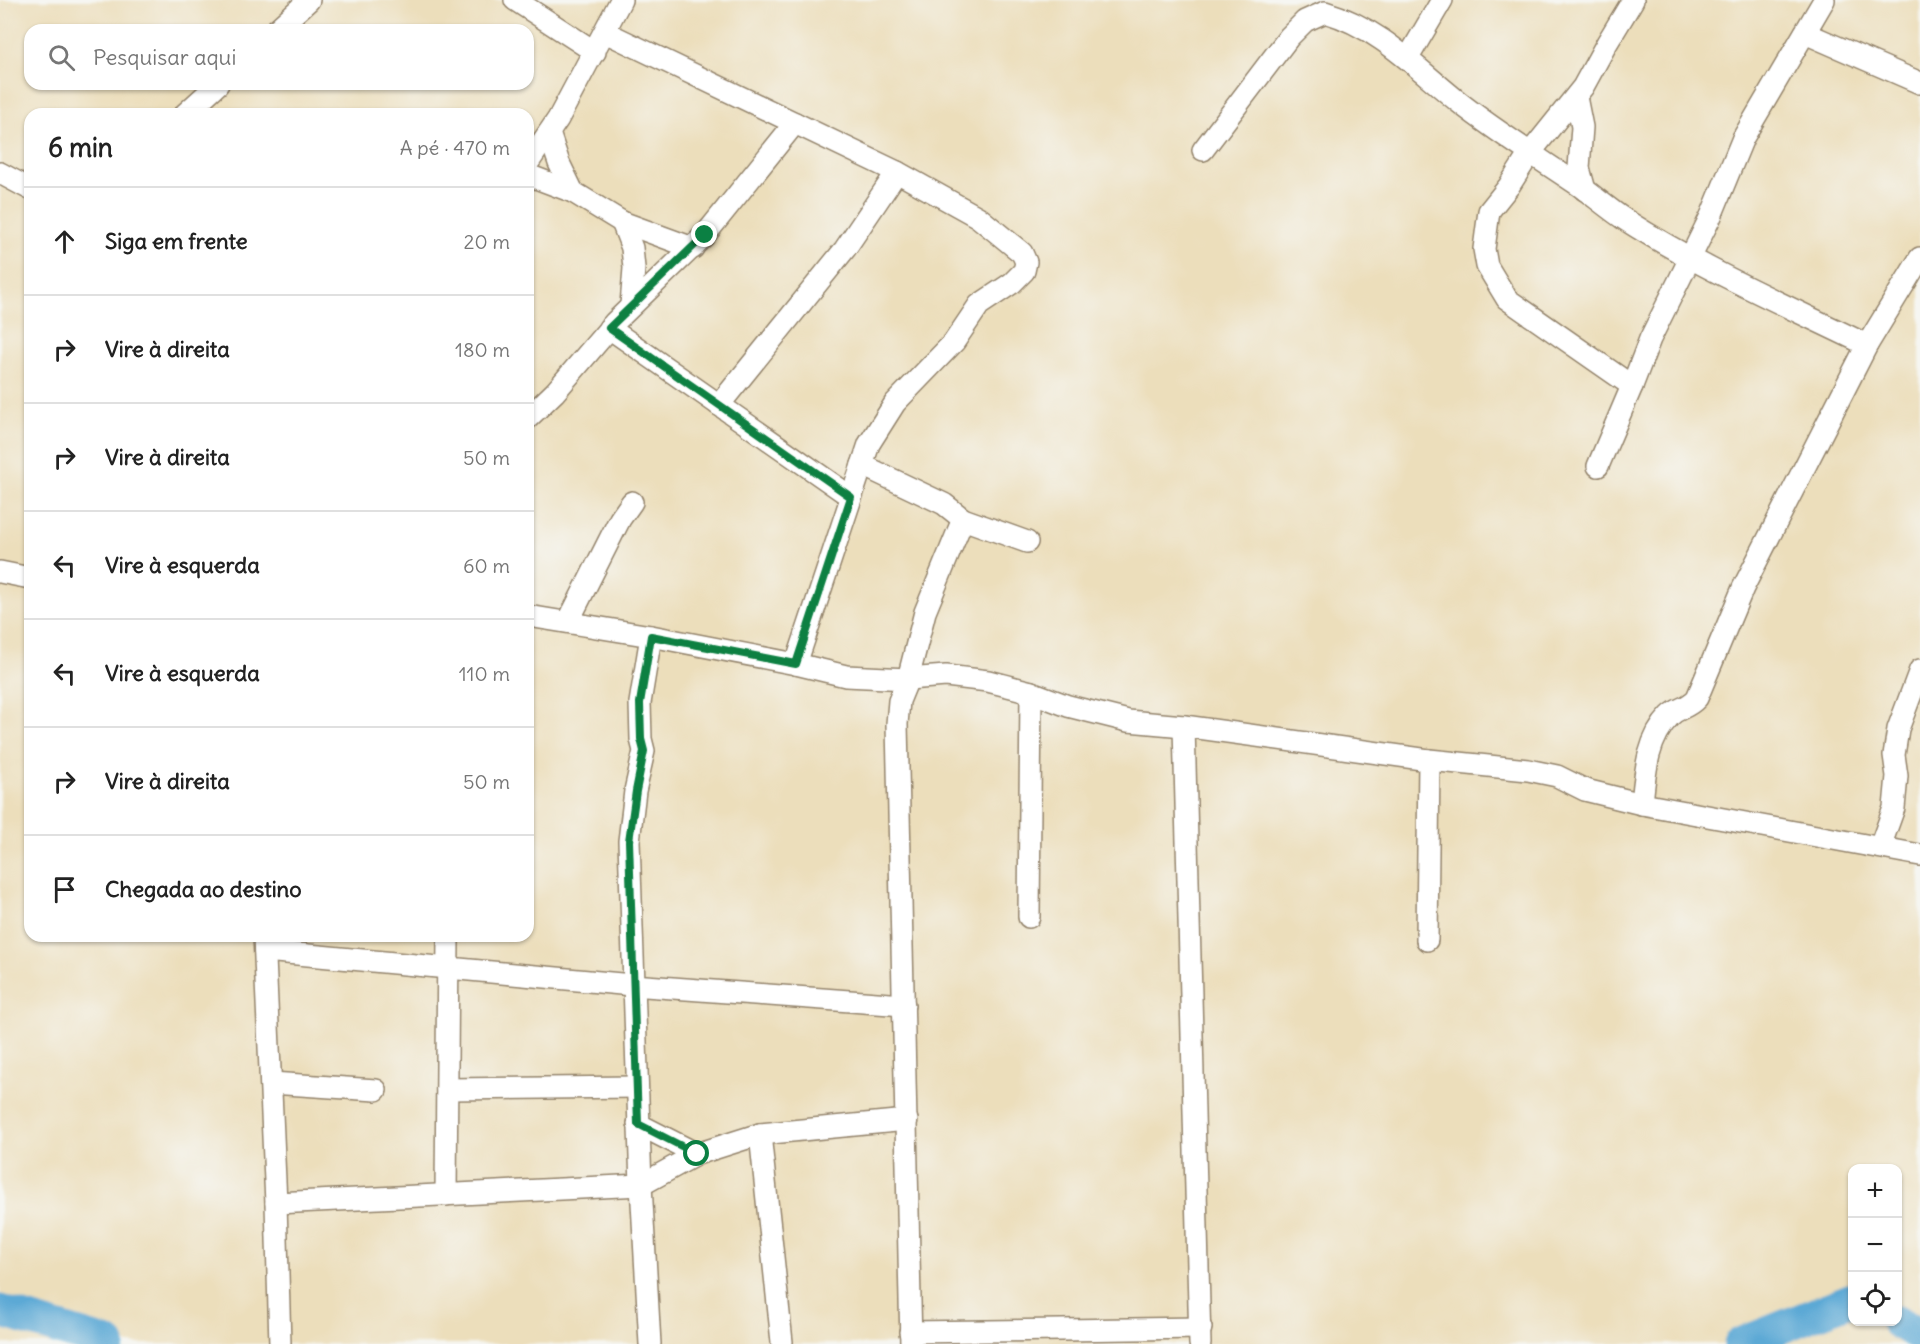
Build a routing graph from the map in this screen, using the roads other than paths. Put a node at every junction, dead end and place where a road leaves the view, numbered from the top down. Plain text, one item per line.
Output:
1 (309, 0) edge
2 (515, 0) edge
3 (621, 0) edge
4 (1442, 0) edge
5 (1633, 0) edge
6 (1824, 0) edge
7 (1352, 9) edge
8 (283, 24) edge
9 (605, 32) junction
10 (1805, 33) junction
11 (595, 52) junction
12 (1408, 58) junction
13 (1920, 82) edge
14 (211, 90) edge
15 (1576, 97) junction
16 (192, 108) edge
17 (795, 123) junction
18 (549, 133) junction
19 (1203, 150) dead end
20 (1530, 153) junction
21 (534, 154) edge
22 (897, 172) junction
23 (0, 173) edge
24 (534, 177) edge
25 (24, 186) edge
26 (1585, 190) junction
27 (573, 192) junction
28 (621, 222) junction
29 (693, 248) junction
30 (1691, 257) junction
31 (1920, 258) edge
32 (631, 305) junction
33 (609, 328) junction
34 (1867, 345) junction
35 (1632, 386) junction
36 (719, 405) junction
37 (534, 412) edge
38 (862, 465) junction
39 (1598, 466) dead end
40 (851, 497) junction
41 (632, 502) dead end
42 (963, 519) junction
43 (1027, 542) dead end
44 (0, 572) edge
45 (24, 577) edge
46 (534, 617) edge
47 (568, 622) junction
48 (651, 636) junction
49 (796, 664) junction
50 (1920, 670) edge
51 (908, 679) junction
52 (1031, 692) junction
53 (1185, 726) junction
54 (1429, 759) junction
55 (1642, 804) junction
56 (1880, 847) junction
57 (1920, 855) edge
58 (1029, 917) dead end
59 (1427, 940) dead end
60 (448, 942) edge
61 (265, 944) edge
62 (447, 968) junction
63 (632, 985) junction
64 (904, 1005) junction
65 (271, 1083) junction
66 (637, 1087) junction
67 (447, 1089) junction
68 (376, 1090) dead end
69 (907, 1120) junction
70 (638, 1124) junction
71 (760, 1134) junction
72 (697, 1154) junction
73 (641, 1185) junction
74 (446, 1195) junction
75 (276, 1203) junction
76 (1200, 1336) edge
77 (910, 1338) edge
78 (782, 1342) dead end
79 (280, 1344) edge
80 (650, 1344) edge

1 - 8 street
2 - 11 street
3 - 9 street
4 - 12 street
5 - 15 street
6 - 10 street
7 - 12 street
7 - 19 street
9 - 11 street
9 - 17 street
10 - 13 street
10 - 30 street
11 - 18 street
12 - 20 street
14 - 16 street
15 - 20 street
15 - 26 street
17 - 22 street
17 - 29 street
18 - 21 street
18 - 27 street
20 - 26 street
20 - 35 street
22 - 36 street
22 - 38 street
23 - 25 street
24 - 27 street
26 - 30 street
27 - 28 street
28 - 29 street
28 - 32 street
29 - 32 street
30 - 34 street
30 - 35 street
31 - 34 street
32 - 33 street
33 - 36 street
33 - 37 street
34 - 55 street
35 - 39 street
36 - 40 street
38 - 40 street
38 - 42 street
40 - 49 street
41 - 47 street
42 - 43 street
42 - 51 street
44 - 45 street
46 - 47 street
47 - 48 street
48 - 49 street
48 - 63 street
49 - 51 street
50 - 56 street
51 - 52 street
51 - 64 street
52 - 53 street
52 - 58 street
53 - 54 street
53 - 76 street
54 - 55 street
54 - 59 street
55 - 56 street
56 - 57 street
60 - 62 street
61 - 62 street
61 - 65 street
62 - 63 street
62 - 67 street
63 - 64 street
63 - 66 street
64 - 69 street
65 - 68 street
65 - 75 street
66 - 67 street
66 - 70 street
67 - 74 street
69 - 71 street
69 - 77 street
70 - 72 street
70 - 73 street
71 - 72 street
71 - 78 street
72 - 73 street
73 - 74 street
73 - 80 street
74 - 75 street
75 - 79 street
76 - 77 street

